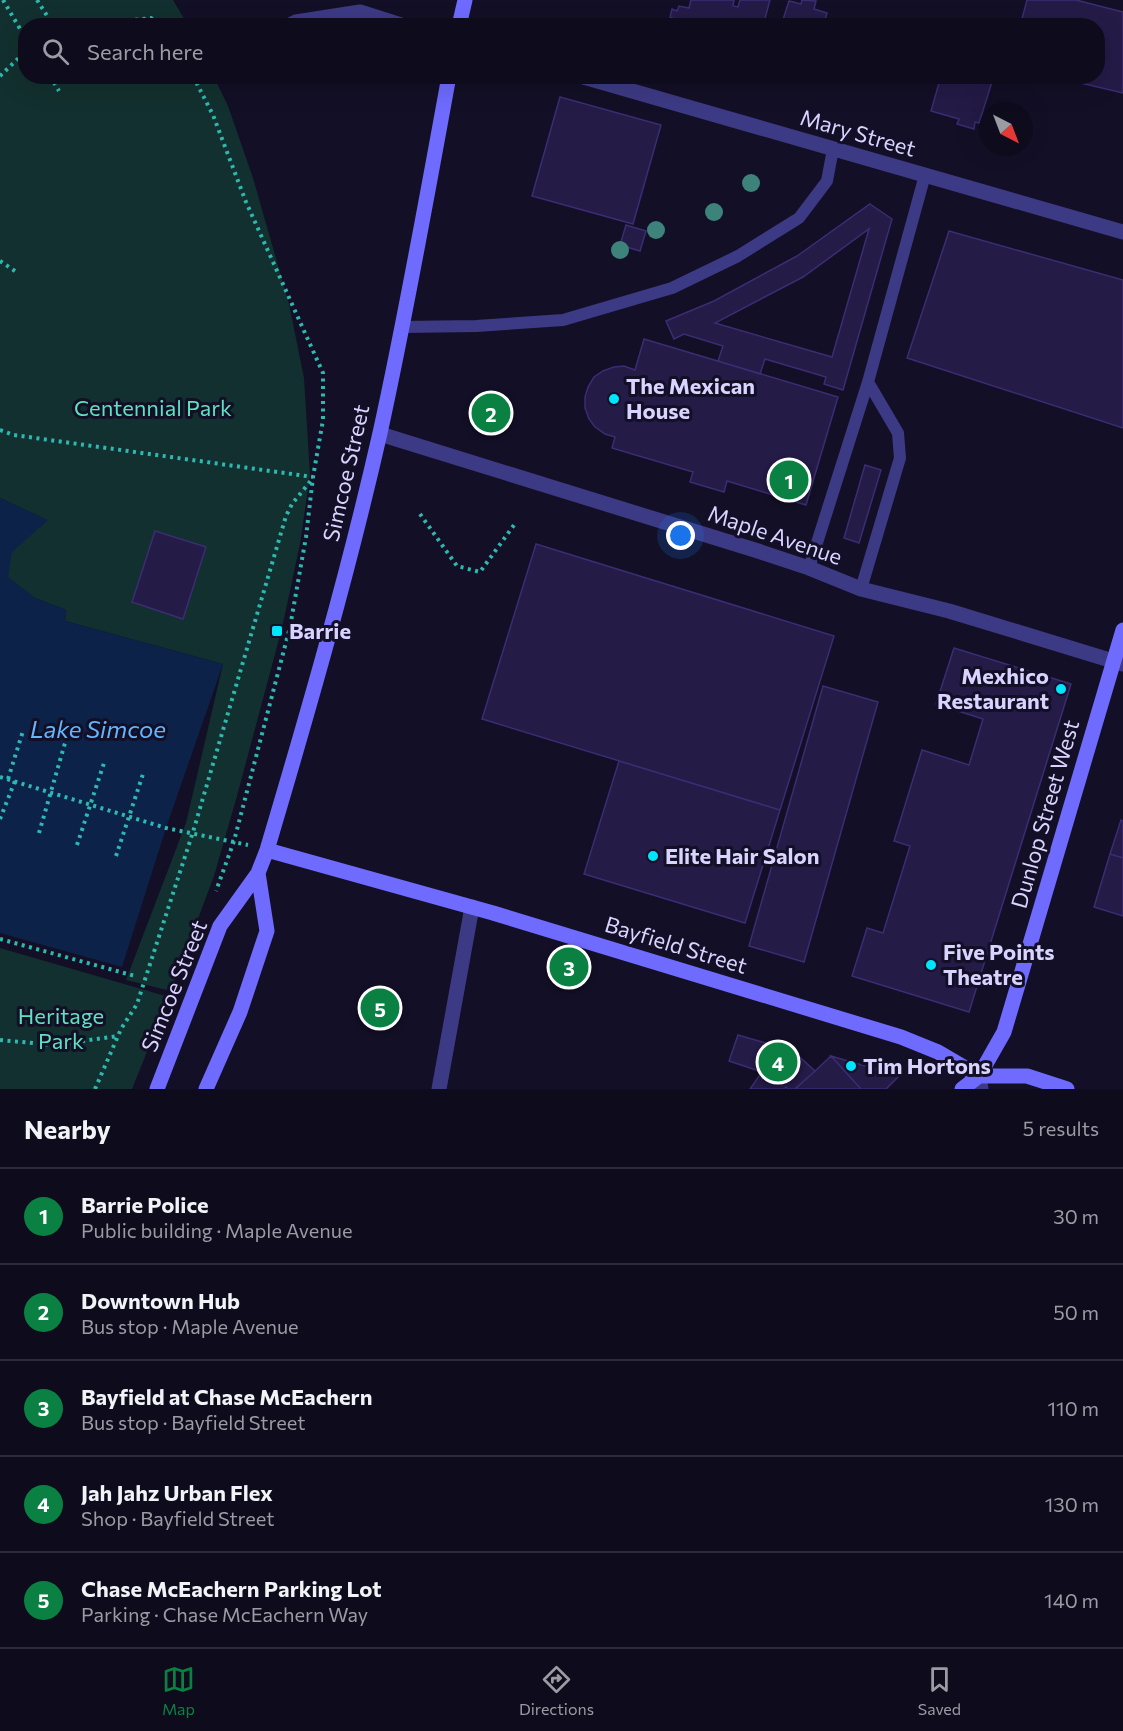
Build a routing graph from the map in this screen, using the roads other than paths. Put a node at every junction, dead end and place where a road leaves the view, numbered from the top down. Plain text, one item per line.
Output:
1 (465, 0) edge
2 (322, 18) edge
3 (379, 18) edge
4 (461, 18) edge
5 (448, 84) edge
6 (608, 84) edge
7 (833, 149) junction
8 (925, 175) junction
9 (1123, 232) edge
10 (402, 327) junction
11 (868, 382) junction
12 (380, 434) junction
13 (808, 568) junction
14 (861, 589) junction
15 (1123, 630) edge
16 (1118, 663) edge
17 (267, 850) junction
18 (258, 873) junction
19 (472, 907) junction
20 (980, 1082) edge
21 (157, 1089) edge
22 (206, 1089) edge
23 (439, 1089) edge
24 (962, 1089) edge
25 (1067, 1089) edge

1 - 4 main road
2 - 3 street
5 - 10 main road, Simcoe Street
6 - 7 street, Mary Street
7 - 8 street, Mary Street
7 - 10 lane
8 - 9 street, Mary Street
8 - 11 lane
10 - 12 main road, Simcoe Street
11 - 13 lane
11 - 14 lane
12 - 13 street, Maple Avenue
12 - 17 main road, Simcoe Street
13 - 14 street, Maple Avenue
14 - 16 street, Maple Avenue
15 - 16 main road, Dunlop Street West
16 - 20 main road, Dunlop Street West
17 - 18 main road, Simcoe Street
17 - 19 main road, Bayfield Street
18 - 21 main road, Simcoe Street
18 - 22 main road
19 - 20 main road, Bayfield Street
19 - 23 street
20 - 24 main road
20 - 25 main road

